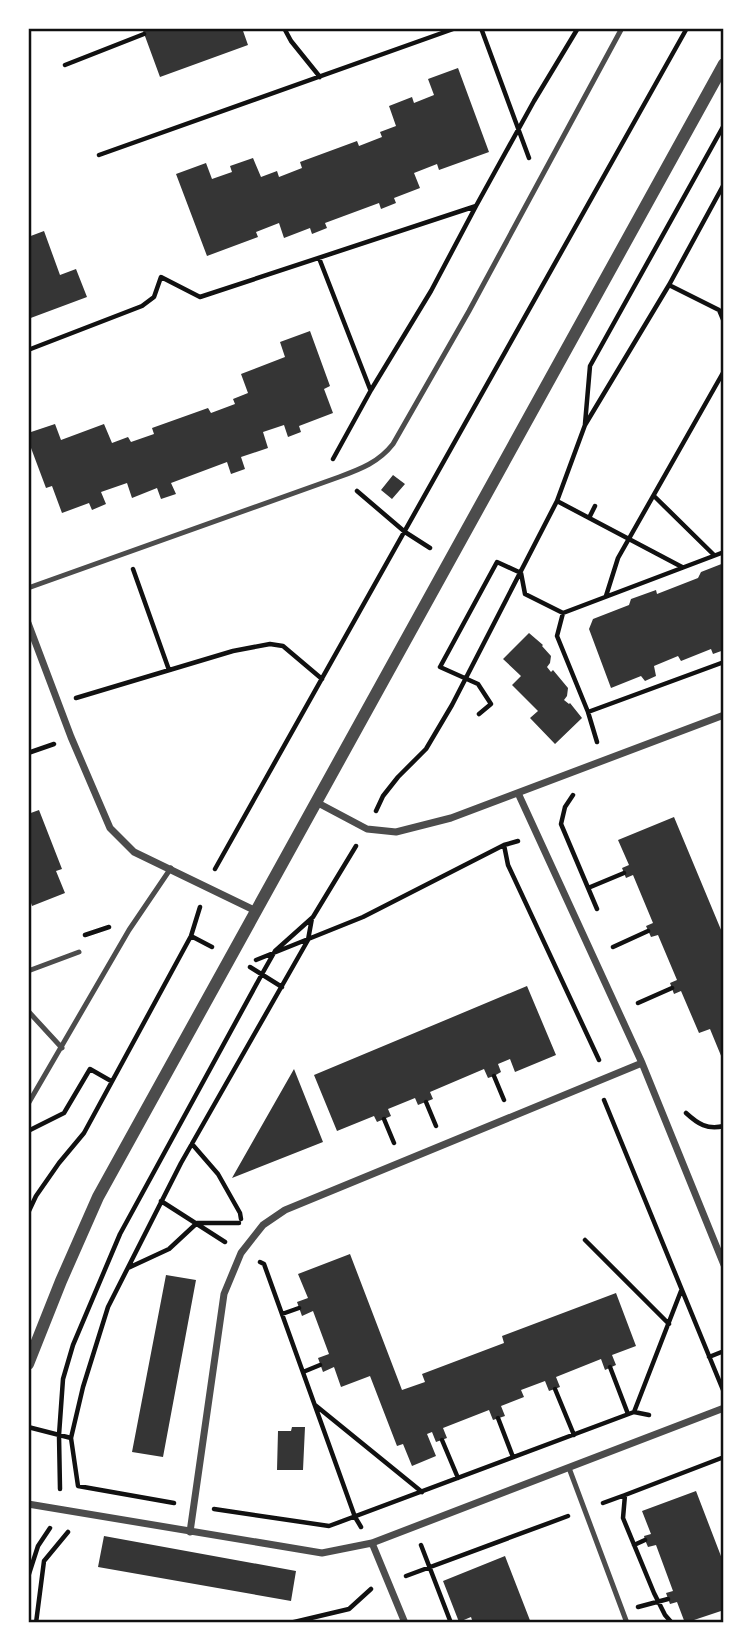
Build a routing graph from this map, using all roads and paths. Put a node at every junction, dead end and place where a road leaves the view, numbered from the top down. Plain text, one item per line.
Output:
1 (284, 28) edge
2 (456, 28) edge
3 (481, 28) edge
4 (578, 28) edge
5 (622, 28) edge
6 (687, 28) edge
7 (145, 34) dead end
8 (724, 64) edge
9 (65, 65) dead end
10 (320, 77) junction
11 (724, 125) edge
12 (518, 128) junction
13 (99, 155) dead end
14 (537, 182) junction
15 (724, 184) edge
16 (476, 206) junction
17 (319, 258) junction
18 (669, 285) junction
19 (722, 308) edge
20 (724, 322) edge
21 (28, 349) edge
22 (724, 371) edge
23 (371, 390) junction
24 (585, 425) junction
25 (339, 477) junction
26 (653, 496) junction
27 (557, 501) junction
28 (595, 506) dead end
29 (590, 517) junction
30 (405, 532) junction
31 (629, 539) junction
32 (128, 552) junction
33 (724, 552) edge
34 (715, 555) junction
35 (450, 561) junction
36 (683, 567) junction
37 (521, 573) junction
38 (28, 588) edge
39 (606, 597) junction
40 (563, 613) junction
41 (28, 623) edge
42 (724, 662) edge
43 (169, 670) junction
44 (466, 678) junction
45 (322, 679) junction
46 (58, 703) junction
47 (479, 714) dead end
48 (724, 715) edge
49 (42, 748) dead end
50 (28, 754) edge
51 (518, 793) junction
52 (383, 796) dead end
53 (318, 803) junction
54 (523, 840) dead end
55 (504, 845) junction
56 (171, 868) junction
57 (342, 870) dead end
58 (624, 873) dead end
59 (208, 887) junction
60 (588, 888) dead end
61 (256, 911) junction
62 (313, 917) junction
63 (648, 931) dead end
64 (308, 940) junction
65 (613, 947) dead end
66 (275, 951) junction
67 (79, 952) dead end
68 (246, 965) dead end
69 (28, 971) edge
70 (672, 988) dead end
71 (638, 1003) dead end
72 (28, 1011) edge
73 (62, 1048) junction
74 (642, 1063) junction
75 (494, 1076) dead end
76 (111, 1082) junction
77 (596, 1082) junction
78 (516, 1096) dead end
79 (504, 1100) junction
80 (426, 1102) dead end
81 (28, 1104) edge
82 (493, 1105) dead end
83 (384, 1119) dead end
84 (447, 1123) dead end
85 (436, 1127) junction
86 (28, 1131) edge
87 (426, 1131) dead end
88 (405, 1139) dead end
89 (394, 1143) junction
90 (192, 1144) junction
91 (383, 1148) dead end
92 (161, 1201) junction
93 (28, 1213) edge
94 (247, 1216) dead end
95 (197, 1223) junction
96 (241, 1223) junction
97 (585, 1240) dead end
98 (241, 1253) junction
99 (724, 1265) edge
100 (128, 1268) junction
101 (682, 1290) junction
102 (299, 1308) dead end
103 (282, 1314) junction
104 (669, 1324) junction
105 (724, 1351) edge
106 (709, 1357) junction
107 (28, 1364) edge
108 (320, 1365) dead end
109 (610, 1367) dead end
110 (303, 1372) junction
111 (721, 1386) junction
112 (555, 1389) dead end
113 (710, 1391) dead end
114 (724, 1394) edge
115 (315, 1405) junction
116 (724, 1408) edge
117 (631, 1413) junction
118 (653, 1415) dead end
119 (498, 1418) dead end
120 (28, 1427) edge
121 (59, 1435) junction
122 (574, 1435) junction
123 (71, 1438) junction
124 (442, 1440) dead end
125 (513, 1457) junction
126 (724, 1457) edge
127 (569, 1468) junction
128 (458, 1478) junction
129 (60, 1492) dead end
130 (422, 1492) junction
131 (625, 1495) junction
132 (404, 1499) junction
133 (28, 1504) edge
134 (193, 1506) junction
135 (585, 1510) junction
136 (355, 1517) junction
137 (52, 1526) dead end
138 (415, 1528) junction
139 (190, 1532) junction
140 (646, 1540) dead end
141 (372, 1544) junction
142 (634, 1545) junction
143 (44, 1561) dead end
144 (430, 1567) junction
145 (28, 1577) edge
146 (389, 1583) junction
147 (668, 1599) dead end
148 (657, 1601) junction
149 (623, 1612) junction
150 (36, 1623) edge
151 (290, 1623) edge
152 (405, 1623) edge
153 (451, 1623) edge
154 (627, 1623) edge
155 (672, 1623) edge

1 - 10 path
2 - 10 path
3 - 12 path
4 - 12 path
5 - 14 lane
6 - 30 path
7 - 9 path
8 - 35 street
10 - 13 path
11 - 24 path
12 - 14 path
12 - 16 path
14 - 25 lane
15 - 18 path
16 - 17 path
16 - 23 path
17 - 21 path
17 - 23 path
18 - 19 path
18 - 24 path
19 - 20 path
22 - 26 path
23 - 25 path
24 - 27 path
25 - 30 path
25 - 32 lane
26 - 31 path
26 - 34 path
27 - 29 path
27 - 37 path
28 - 29 path
29 - 31 path
30 - 35 path
30 - 45 path
31 - 36 path
31 - 39 path
32 - 38 lane
32 - 43 path
33 - 34 path
34 - 36 path
35 - 53 street
36 - 39 path
37 - 40 path
37 - 44 path
37 - 44 path
39 - 40 path
40 - 42 path
41 - 46 street
43 - 45 path
43 - 46 path
44 - 47 path
44 - 52 path
45 - 59 path
46 - 56 street
48 - 51 street
49 - 50 path
51 - 53 street
51 - 74 street
53 - 61 street
54 - 55 path
55 - 64 path
55 - 77 path
56 - 59 street
56 - 73 lane
57 - 62 path
58 - 60 path
59 - 61 street
59 - 76 path
61 - 107 street
62 - 64 path
62 - 66 path
63 - 65 path
64 - 66 path
64 - 90 path
66 - 68 path
66 - 121 path
67 - 69 lane
70 - 71 path
72 - 73 lane
73 - 81 lane
74 - 77 street
74 - 99 street
75 - 79 path
76 - 86 path
76 - 93 path
77 - 98 street
77 - 101 path
78 - 79 path
79 - 82 path
80 - 85 path
83 - 89 path
84 - 85 path
85 - 87 path
88 - 89 path
89 - 91 path
90 - 92 path
90 - 96 path
92 - 95 path
92 - 100 path
94 - 96 path
95 - 96 path
95 - 98 path
95 - 100 path
97 - 104 path
98 - 103 path
98 - 134 street
100 - 123 path
101 - 104 path
101 - 106 path
102 - 103 path
103 - 110 path
104 - 117 path
105 - 106 path
106 - 111 path
108 - 110 path
109 - 117 path
110 - 115 path
111 - 113 path
111 - 114 path
112 - 122 path
115 - 130 path
115 - 136 path
116 - 127 street
117 - 118 path
117 - 122 path
119 - 125 path
120 - 121 path
121 - 123 path
121 - 129 path
122 - 125 path
123 - 134 path
124 - 128 path
125 - 128 path
126 - 131 path
127 - 135 lane
127 - 138 street
128 - 130 path
130 - 132 path
131 - 135 path
131 - 142 path
132 - 136 path
132 - 138 path
133 - 139 street
134 - 136 path
134 - 139 street
135 - 144 path
135 - 149 lane
136 - 141 path
137 - 145 path
138 - 141 street
138 - 144 path
139 - 141 street
140 - 142 path
141 - 146 street
142 - 148 path
143 - 150 path
144 - 146 path
144 - 153 path
146 - 151 path
146 - 152 street
147 - 148 path
148 - 149 path
148 - 155 path
149 - 154 lane

